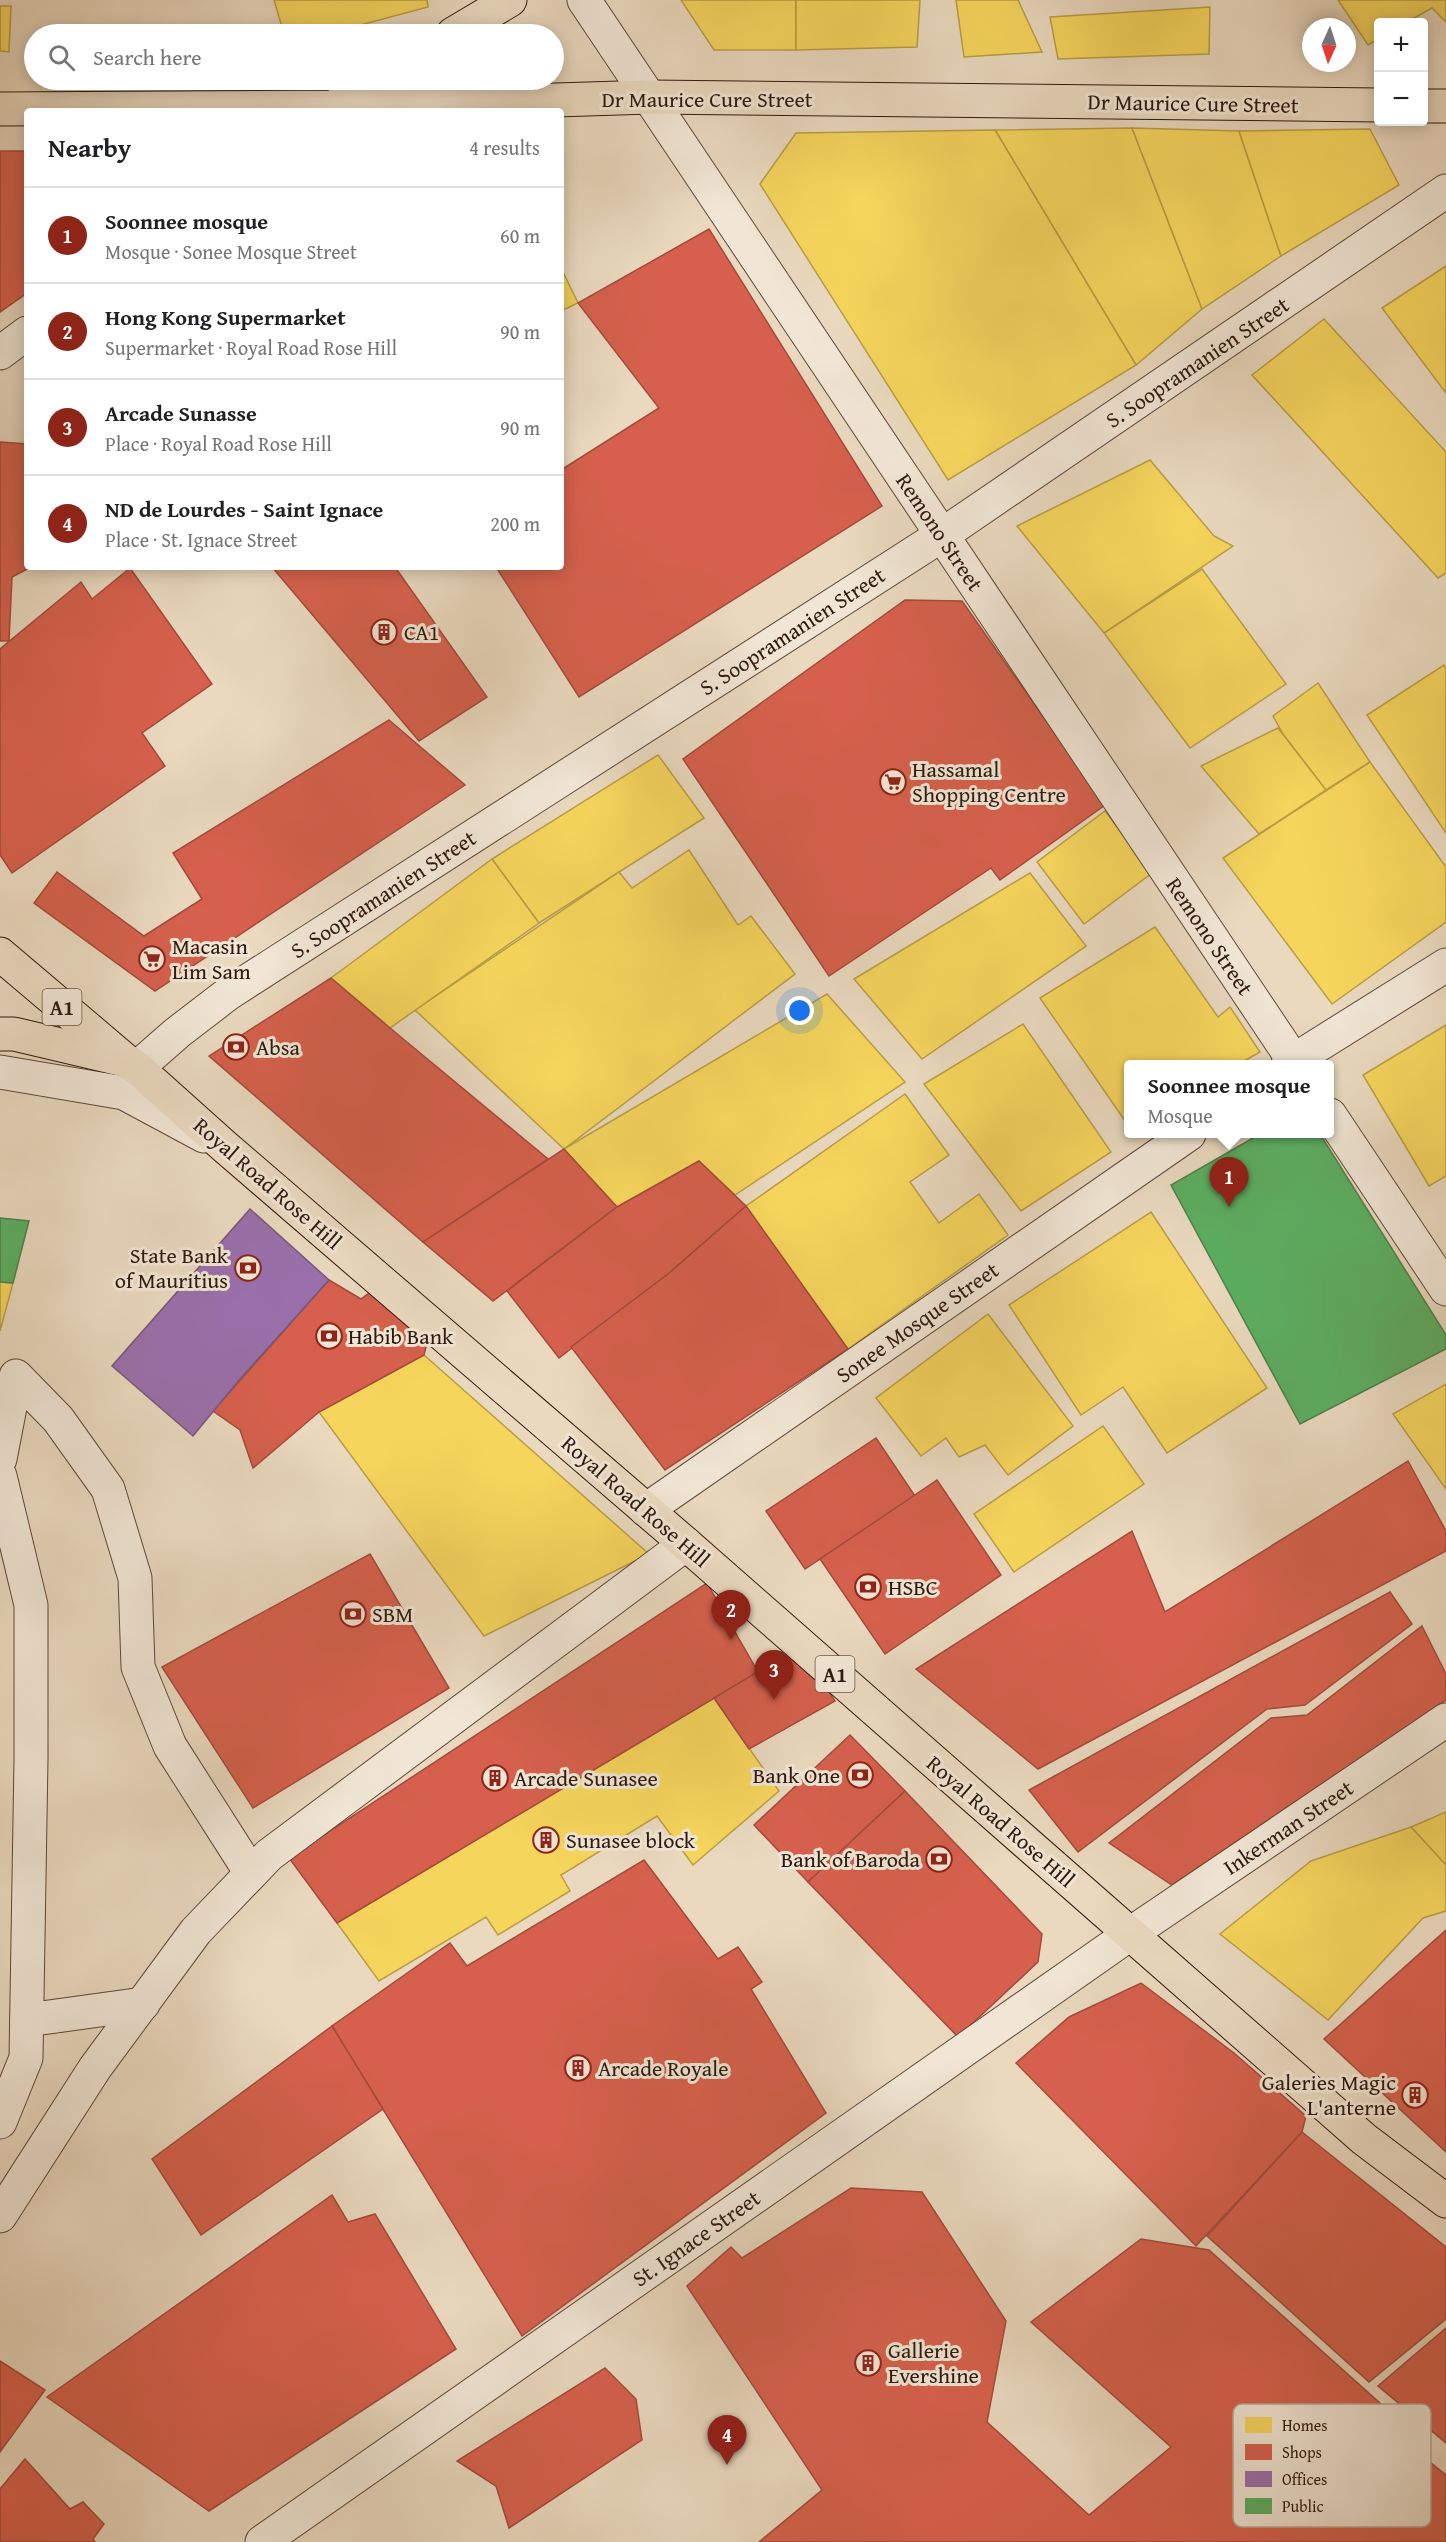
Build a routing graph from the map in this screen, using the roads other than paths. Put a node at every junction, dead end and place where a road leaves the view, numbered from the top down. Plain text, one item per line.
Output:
1 (510, 0) edge
2 (584, 0) edge
3 (470, 24) edge
4 (362, 90) edge
5 (651, 97) junction
6 (1374, 105) edge
7 (1428, 106) edge
8 (1446, 106) edge
9 (332, 108) edge
10 (357, 108) edge
11 (0, 109) edge
12 (24, 109) edge
13 (1446, 192) edge
14 (24, 335) edge
15 (0, 353) edge
16 (942, 535) junction
17 (0, 954) edge
18 (1446, 965) edge
19 (0, 1034) edge
20 (1290, 1060) edge
21 (1297, 1060) edge
22 (131, 1064) junction
23 (0, 1072) edge
24 (1334, 1122) edge
25 (1183, 1138) edge
26 (224, 1146) junction
27 (1446, 1289) edge
28 (0, 1459) edge
29 (0, 1476) edge
30 (646, 1510) junction
31 (686, 1544) junction
32 (1446, 1720) edge
33 (251, 1873) junction
34 (1130, 1934) junction
35 (143, 2004) junction
36 (27, 2020) junction
37 (0, 2122) edge
38 (1446, 2201) edge
39 (0, 2216) edge
40 (262, 2542) edge

1 - 3 main road
2 - 5 street, Remono Street
4 - 9 main road
5 - 6 main road, Dr Maurice Cure Street
5 - 10 main road, Dr Maurice Cure Street
5 - 16 street, Remono Street
7 - 8 main road
11 - 12 main road, Dr Maurice Cure Street
13 - 16 street, S. Soopramanien Street
14 - 15 street
16 - 20 street, Remono Street
16 - 22 street, S. Soopramanien Street
17 - 22 main road, Royal Road Rose Hill / A1
18 - 21 street
19 - 22 main road, Royal Road Rose Hill / A1
22 - 26 main road, Royal Road Rose Hill / A1
23 - 26 street
24 - 27 street
25 - 30 street, Sonee Mosque Street
26 - 30 main road, Royal Road Rose Hill / A1
28 - 33 street
29 - 36 street
30 - 31 main road, Royal Road Rose Hill / A1
31 - 33 street
31 - 34 main road, Royal Road Rose Hill / A1
32 - 34 street, Inkerman Street
33 - 35 street
34 - 38 main road, Royal Road Rose Hill / A1
34 - 40 street, St. Ignace Street
35 - 36 street
35 - 39 street
36 - 37 street

